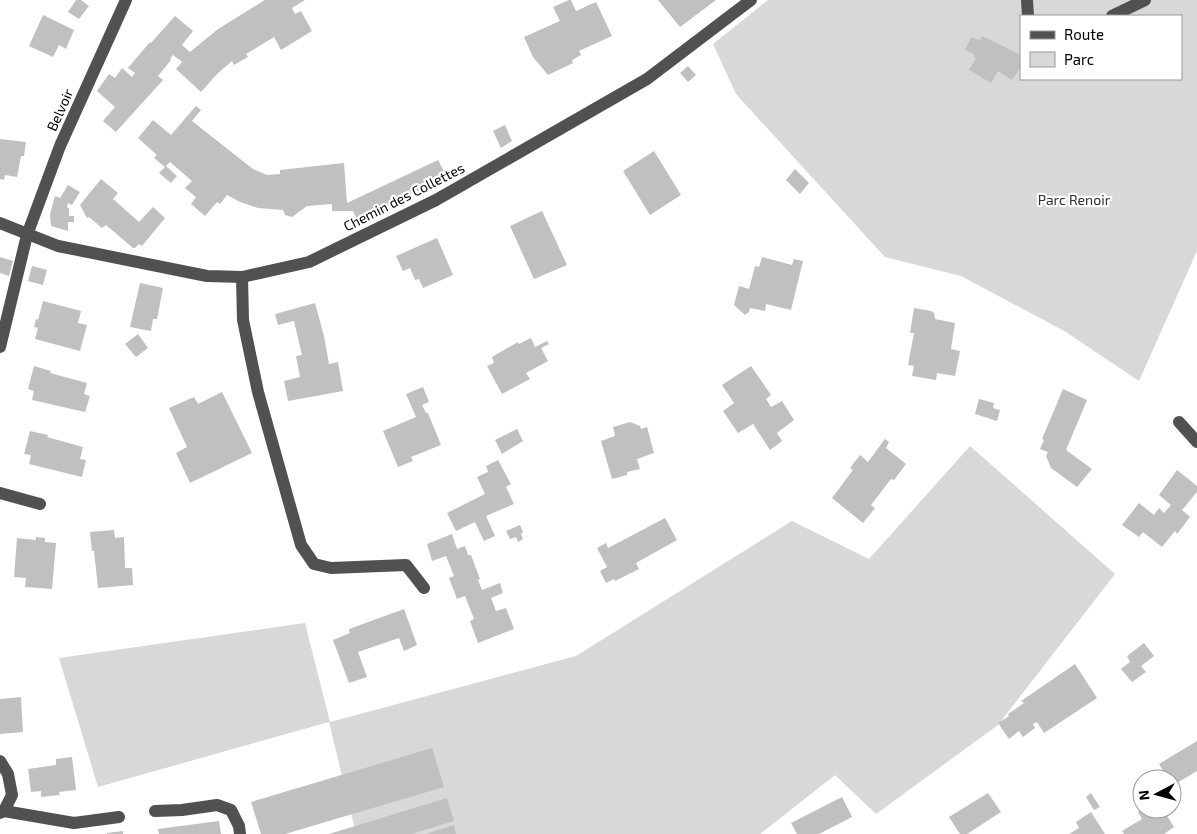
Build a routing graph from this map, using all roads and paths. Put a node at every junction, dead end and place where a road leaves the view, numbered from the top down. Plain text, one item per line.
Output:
1 (126, 0) edge
2 (751, 0) edge
3 (1027, 0) edge
4 (1146, 0) edge
5 (1028, 15) edge
6 (1114, 15) edge
7 (0, 223) edge
8 (28, 235) junction
9 (242, 278) junction
10 (2, 333) edge
11 (0, 347) edge
12 (1179, 422) dead end
13 (1197, 442) edge
14 (0, 493) edge
15 (40, 504) dead end
16 (424, 588) dead end
17 (0, 761) edge
18 (155, 810) dead end
19 (2, 812) edge
20 (119, 817) dead end
21 (240, 834) edge

1 - 8 street, Belvoir
2 - 9 street, Chemin des Collettes
3 - 5 street
4 - 6 street
7 - 8 street, Chemin des Collettes
8 - 9 street, Chemin des Collettes
8 - 10 street
9 - 16 street
10 - 11 street
12 - 13 street
14 - 15 street
17 - 19 street
18 - 21 street
19 - 20 street

